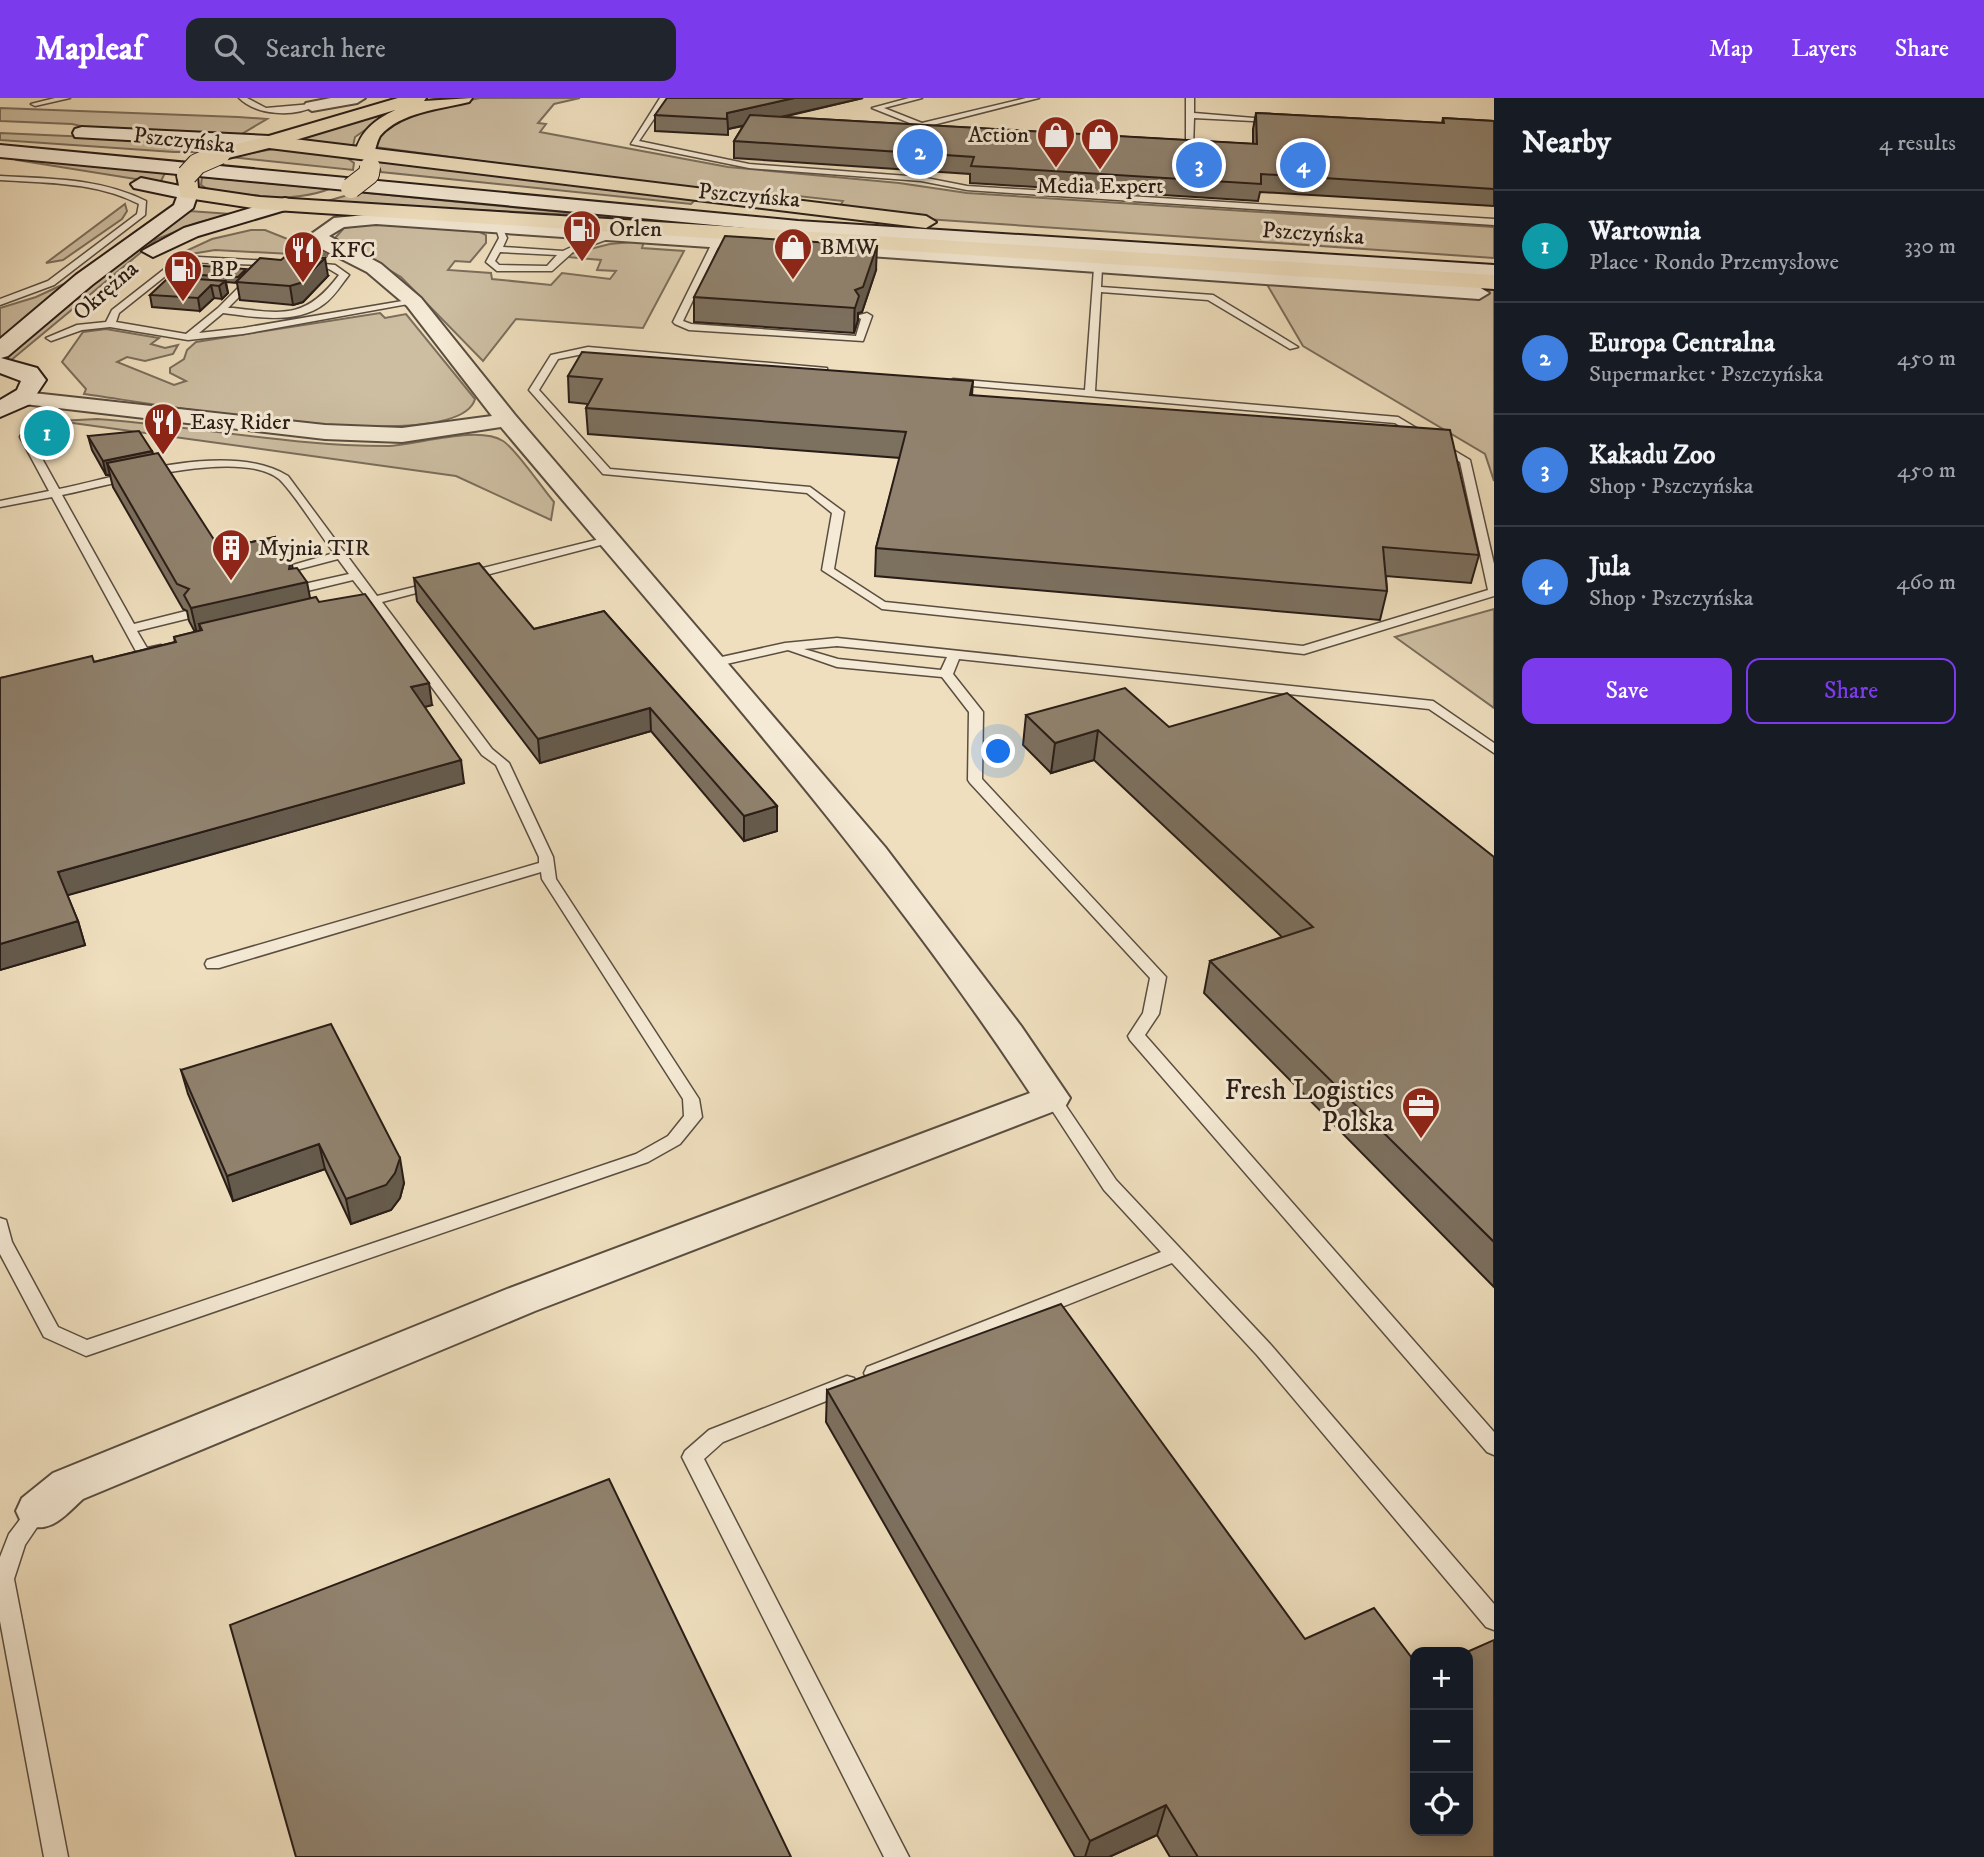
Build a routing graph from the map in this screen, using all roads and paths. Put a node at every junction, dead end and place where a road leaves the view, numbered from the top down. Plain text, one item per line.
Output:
1 (66, 98) edge
2 (243, 98) edge
3 (358, 98) edge
4 (417, 98) edge
5 (463, 98) edge
6 (664, 98) edge
7 (918, 98) edge
8 (1035, 98) edge
9 (1190, 98) edge
10 (35, 104) dead end
11 (312, 106) joint
12 (1189, 115) junction
13 (1283, 120) edge
14 (919, 126) junction
15 (57, 132) dead end
16 (949, 132) edge
17 (269, 142) junction
18 (0, 144) edge
19 (1163, 145) edge
20 (0, 151) edge
21 (368, 160) junction
22 (0, 163) edge
23 (0, 178) edge
24 (187, 184) junction
25 (285, 204) junction
26 (1494, 222) edge
27 (498, 227) junction
28 (1003, 233) junction
29 (615, 235) junction
30 (717, 242) junction
31 (499, 249) junction
32 (561, 253) junction
33 (1494, 262) edge
34 (268, 263) junction
35 (281, 263) edge
36 (293, 263) edge
37 (1098, 268) junction
38 (1494, 272) edge
39 (152, 283) junction
40 (165, 284) edge
41 (1489, 284) edge
42 (228, 288) edge
43 (241, 289) junction
44 (1097, 289) junction
45 (0, 302) edge
46 (414, 302) junction
47 (221, 310) junction
48 (861, 316) edge
49 (110, 324) junction
50 (188, 337) junction
51 (51, 338) junction
52 (1293, 347) dead end
53 (5, 361) edge
54 (832, 371) edge
55 (941, 381) edge
56 (1090, 394) junction
57 (24, 397) junction
58 (0, 409) edge
59 (508, 420) junction
60 (25, 437) dead end
61 (55, 493) junction
62 (0, 504) edge
63 (608, 540) junction
64 (341, 555) junction
65 (285, 569) edge
66 (357, 576) junction
67 (299, 589) edge
68 (1494, 592) edge
69 (374, 600) junction
70 (347, 606) edge
71 (186, 615) edge
72 (130, 629) junction
73 (171, 647) edge
74 (785, 647) junction
75 (955, 653) junction
76 (713, 663) junction
77 (946, 674) junction
78 (1494, 749) edge
79 (547, 865) junction
80 (214, 964) dead end
81 (1052, 1098) junction
82 (0, 1225) edge
83 (1175, 1254) junction
84 (1494, 1446) edge
85 (38, 1511) joint
86 (1494, 1620) edge
87 (56, 1857) edge
88 (897, 1857) edge

1 - 10 lane
2 - 11 lane, Pszczyńska
3 - 11 street
4 - 17 main road
5 - 21 main road
6 - 26 lane
7 - 14 lane
8 - 14 lane
9 - 12 lane
12 - 13 lane
12 - 19 lane
14 - 16 lane
15 - 17 main road
17 - 21 main road
17 - 24 main road, bridge
18 - 28 main road, Pszczyńska
20 - 38 main road, Pszczyńska
21 - 25 main road, bridge
21 - 28 main road
22 - 24 main road
23 - 45 lane
24 - 25 main road
24 - 53 main road, Okrężna
25 - 41 main road
25 - 51 main road, Okrężna
27 - 29 street
27 - 31 lane
27 - 46 street
28 - 33 main road, Pszczyńska
29 - 30 street
29 - 32 lane
30 - 37 street
30 - 48 lane
31 - 32 lane
31 - 32 lane
34 - 35 lane
34 - 39 lane
34 - 43 lane
36 - 47 lane
37 - 41 street
37 - 44 lane
39 - 40 lane
39 - 49 lane
42 - 43 lane
43 - 47 lane
44 - 52 lane
44 - 56 lane
46 - 50 lane
46 - 59 street
47 - 50 lane
49 - 50 lane
49 - 51 lane
51 - 53 main road, Okrężna
53 - 57 main road
54 - 68 lane
55 - 56 lane
56 - 68 lane
57 - 58 main road
57 - 59 street
59 - 63 street
60 - 61 lane
61 - 62 lane
61 - 64 lane
61 - 72 lane
63 - 69 lane
63 - 76 street
64 - 65 lane
64 - 66 lane
66 - 67 lane
66 - 69 lane
69 - 70 lane
69 - 79 lane
71 - 72 lane
72 - 73 lane
74 - 75 lane
74 - 76 lane
74 - 77 lane
75 - 77 lane
75 - 78 lane
76 - 81 street
77 - 84 lane
79 - 80 lane
79 - 82 lane
81 - 83 lane
81 - 85 street
83 - 86 lane
83 - 88 lane
85 - 87 lane

